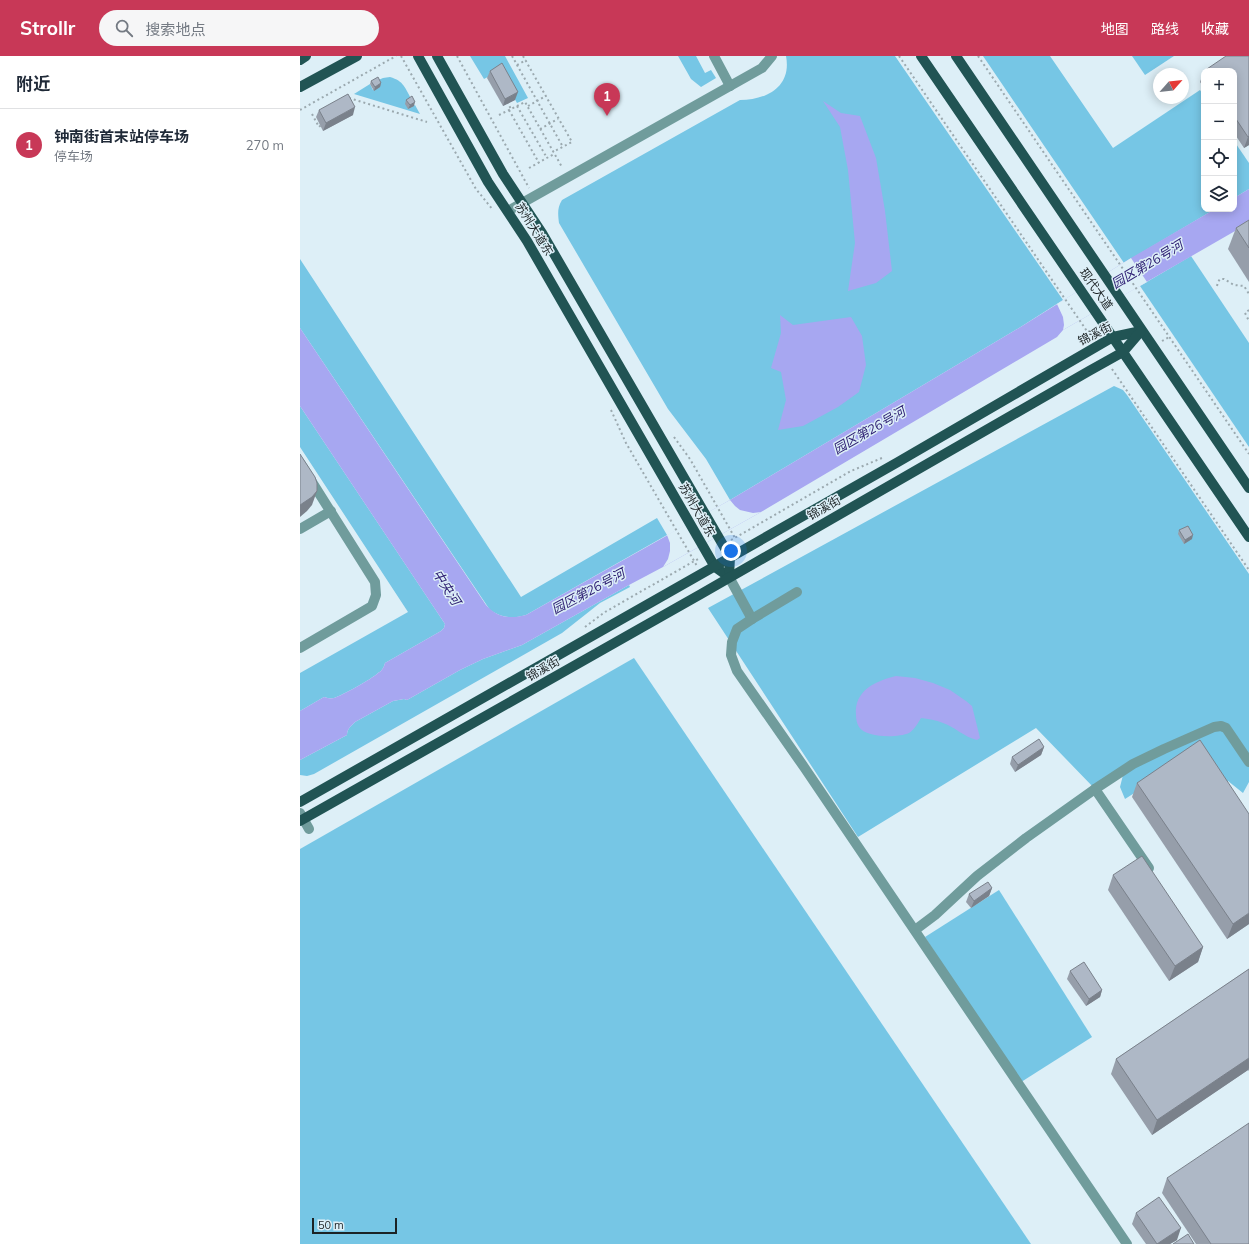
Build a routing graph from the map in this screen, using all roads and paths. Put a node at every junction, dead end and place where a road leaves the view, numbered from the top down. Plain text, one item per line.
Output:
1 (306, 56) edge
2 (357, 56) edge
3 (396, 56) edge
4 (401, 56) edge
5 (418, 56) edge
6 (437, 56) edge
7 (512, 56) edge
8 (524, 56) edge
9 (772, 56) edge
10 (900, 56) edge
11 (921, 56) edge
12 (956, 56) edge
13 (978, 56) edge
14 (717, 57) edge
15 (300, 60) edge
16 (526, 60) junction
17 (517, 65) junction
18 (730, 86) junction
19 (300, 87) edge
20 (546, 96) junction
21 (344, 97) edge
22 (505, 98) edge
23 (537, 101) junction
24 (517, 106) junction
25 (528, 106) junction
26 (300, 110) edge
27 (510, 110) junction
28 (312, 114) dead end
29 (499, 115) dead end
30 (559, 118) junction
31 (427, 122) dead end
32 (326, 123) edge
33 (550, 123) junction
34 (540, 129) junction
35 (563, 146) junction
36 (554, 153) junction
37 (546, 158) junction
38 (539, 163) junction
39 (562, 167) dead end
40 (529, 168) dead end
41 (522, 202) junction
42 (493, 211) dead end
43 (508, 211) junction
44 (1129, 278) junction
45 (1217, 286) dead end
46 (1249, 286) edge
47 (1112, 288) junction
48 (1246, 288) junction
49 (1249, 294) edge
50 (1089, 302) junction
51 (1249, 310) edge
52 (1074, 312) junction
53 (1249, 321) edge
54 (1141, 331) junction
55 (1113, 337) junction
56 (1097, 347) junction
57 (1123, 352) junction
58 (1107, 361) junction
59 (610, 408) dead end
60 (1249, 454) edge
61 (300, 463) edge
62 (1249, 488) edge
63 (717, 507) dead end
64 (331, 511) junction
65 (300, 529) edge
66 (730, 529) dead end
67 (1249, 537) edge
68 (689, 552) dead end
69 (730, 557) junction
70 (714, 567) junction
71 (1249, 570) edge
72 (729, 578) junction
73 (797, 592) dead end
74 (752, 619) junction
75 (300, 648) edge
76 (1249, 762) edge
77 (1095, 788) junction
78 (300, 802) edge
79 (301, 818) edge
80 (309, 829) dead end
81 (1155, 878) edge
82 (915, 930) junction
83 (1127, 1244) edge

1 - 15 main road
2 - 19 main road
3 - 26 path
4 - 42 path
5 - 43 main road, 苏州大道东
6 - 41 main road, 苏州大道东
7 - 17 path
8 - 16 path
9 - 18 lane
10 - 52 path
11 - 50 main road, 现代大道
12 - 47 main road, 现代大道
13 - 44 path
14 - 18 lane
16 - 17 path
16 - 20 path
17 - 23 path
18 - 41 lane
20 - 23 path
20 - 30 path
21 - 31 path
22 - 27 path
23 - 25 path
23 - 33 path
24 - 25 path
24 - 27 path
24 - 37 path
25 - 34 path
27 - 29 path
27 - 38 path
28 - 32 path
30 - 33 path
30 - 35 path
33 - 34 path
33 - 35 path
34 - 36 path
35 - 36 path
36 - 37 path
36 - 39 path
37 - 38 path
38 - 40 path
41 - 43 lane
41 - 69 main road, 苏州大道东
43 - 70 main road, 苏州大道东
44 - 47 path
44 - 60 path
45 - 48 path
46 - 48 path
47 - 54 main road, 现代大道
48 - 49 path
50 - 52 path
50 - 55 main road, 现代大道
51 - 53 path
52 - 56 path
54 - 55 main road, 锦溪街
54 - 57 main road, 锦溪街
54 - 62 main road, 现代大道
55 - 56 main road, 锦溪街
55 - 57 main road, 现代大道
56 - 69 main road, 锦溪街
57 - 58 main road, 锦溪街
57 - 67 main road, 现代大道
58 - 71 path
58 - 72 main road, 锦溪街
59 - 68 path
61 - 64 lane
63 - 66 path
64 - 65 lane
64 - 75 lane
69 - 70 main road, 锦溪街
69 - 72 main road
70 - 72 main road, 苏州大道东
70 - 78 main road, 锦溪街
72 - 74 lane
72 - 79 main road, 锦溪街
73 - 74 lane
74 - 82 lane
76 - 77 lane
77 - 81 lane
77 - 82 lane
79 - 80 lane
82 - 83 lane

